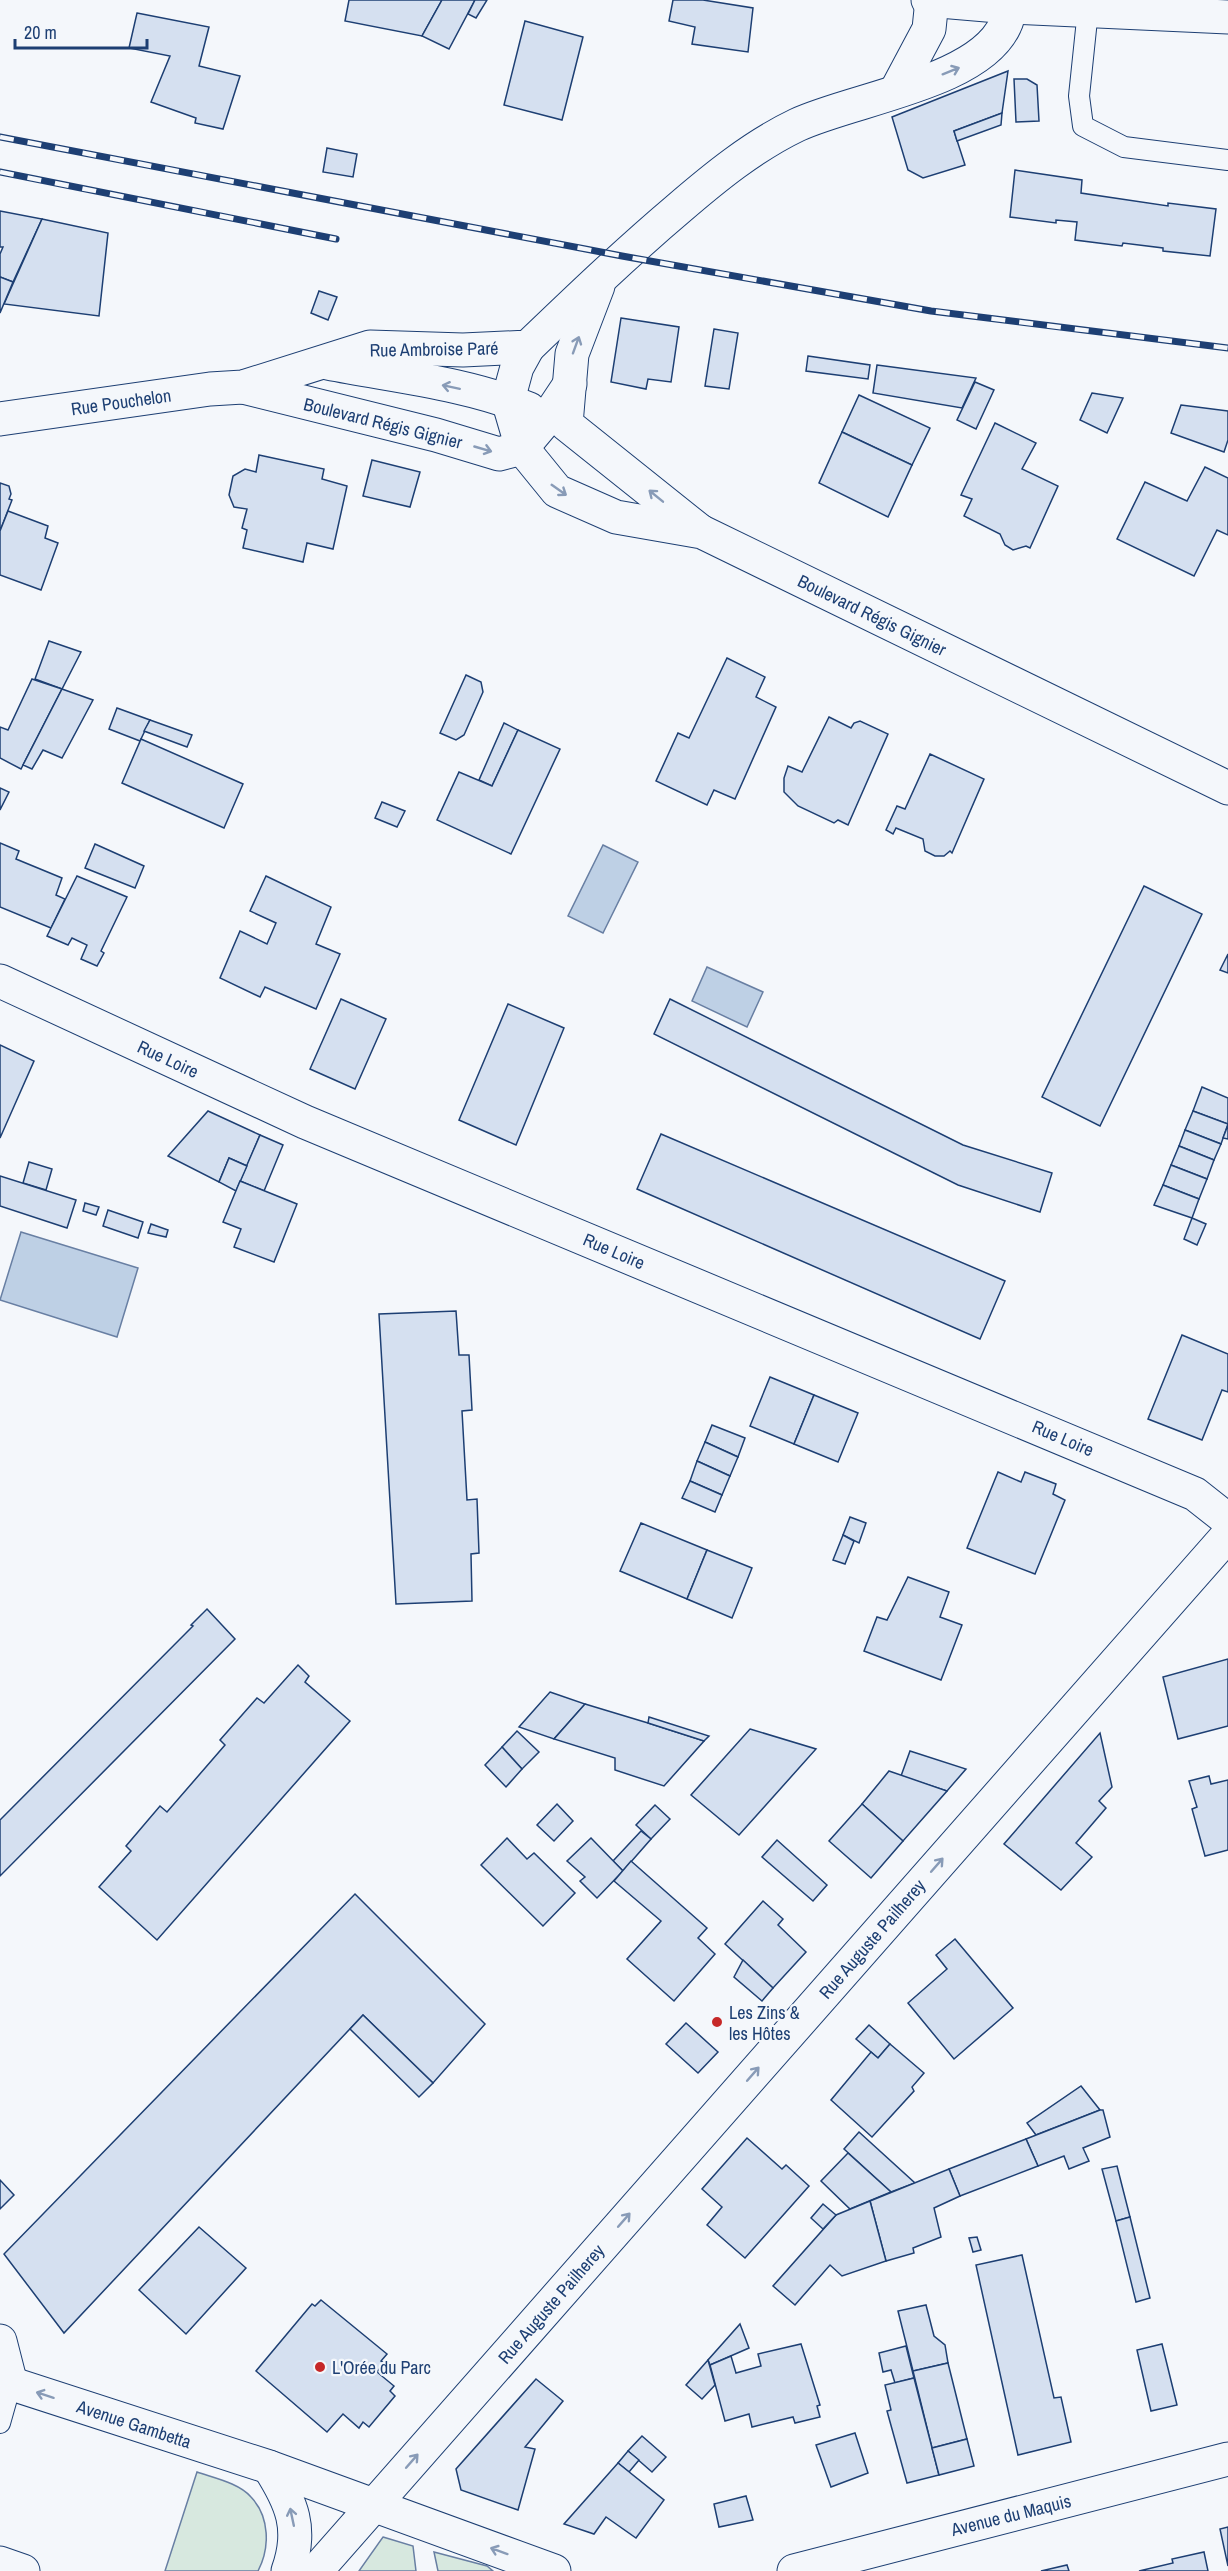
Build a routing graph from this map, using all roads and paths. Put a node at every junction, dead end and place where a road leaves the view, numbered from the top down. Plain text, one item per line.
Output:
1 (930, 0) edge
2 (1048, 4) edge
3 (1011, 7) junction
4 (1088, 10) junction
5 (1202, 11) edge
6 (896, 91) junction
7 (1228, 160) edge
8 (602, 276) junction
9 (528, 347) junction
10 (323, 362) junction
11 (243, 387) junction
12 (508, 400) junction
13 (0, 419) edge
14 (557, 420) junction
15 (522, 448) junction
16 (702, 532) junction
17 (1228, 788) edge
18 (0, 981) edge
19 (1228, 1520) edge
20 (1228, 1535) edge
21 (0, 2341) edge
22 (6, 2382) edge
23 (0, 2422) edge
24 (1228, 2459) edge
25 (269, 2467) junction
26 (373, 2505) junction
27 (0, 2564) edge
28 (23, 2571) edge
29 (288, 2571) edge
30 (316, 2571) edge
31 (554, 2571) edge
32 (794, 2571) edge

1 - 3 street
1 - 6 street
2 - 3 street
2 - 4 street
6 -> 3 street
4 - 5 street
4 - 7 lane
6 - 8 street
8 - 9 street
14 -> 8 street
9 - 10 street, Rue Ambroise Paré
9 - 12 street
10 - 11 street, Rue Ambroise Paré
12 -> 10 street
11 - 13 street, Rue Pouchelon
11 -> 15 street, Boulevard Régis Gignier
12 - 14 street
12 - 15 street, Boulevard Régis Gignier
14 - 15 street
16 -> 14 street
15 -> 16 street, Boulevard Régis Gignier
16 - 17 street, Boulevard Régis Gignier
18 - 19 street, Rue Loire
26 -> 20 street, Rue Auguste Pailherey
21 - 22 street
22 - 23 lane
25 -> 22 street, Avenue Gambetta
24 - 32 street, Avenue du Maquis
25 - 26 street, Avenue Gambetta
29 -> 25 street
26 - 30 street
31 -> 26 street, Avenue Gambetta
27 - 28 street

